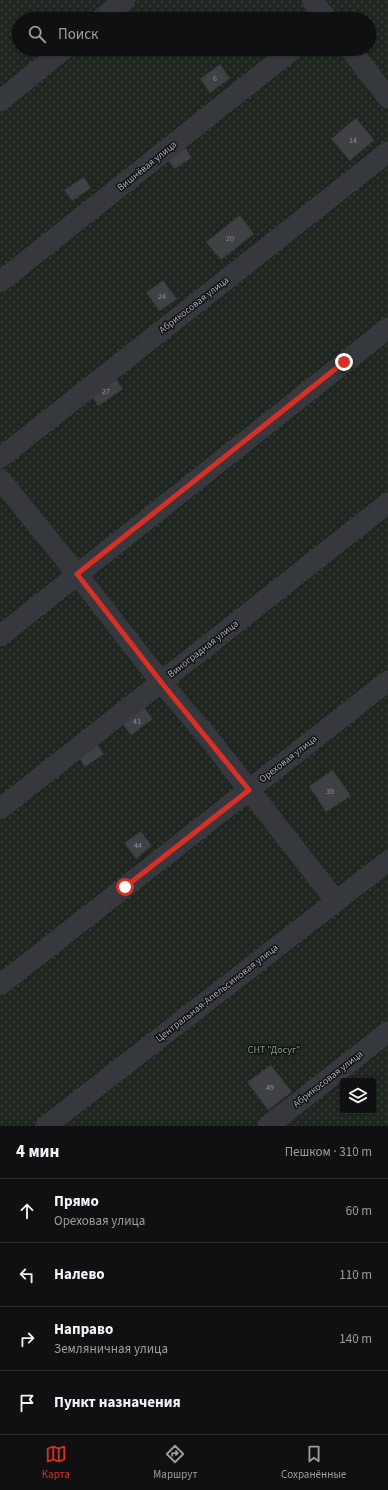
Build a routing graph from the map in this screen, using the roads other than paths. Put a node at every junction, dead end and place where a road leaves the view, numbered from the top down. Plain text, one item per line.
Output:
1 (125, 0) edge
2 (312, 0) edge
3 (110, 12) edge
4 (321, 12) edge
5 (55, 56) edge
6 (284, 56) edge
7 (355, 56) edge
8 (388, 98) edge
9 (0, 101) edge
10 (388, 152) edge
11 (0, 282) edge
12 (388, 328) edge
13 (0, 458) edge
14 (0, 479) edge
15 (388, 503) edge
16 (77, 574) junction
17 (0, 636) edge
18 (388, 681) edge
19 (161, 682) junction
20 (249, 790) junction
21 (0, 810) edge
22 (388, 861) edge
23 (336, 901) junction
24 (0, 985) edge
25 (388, 1032) edge
26 (46, 1126) edge
27 (268, 1126) edge

1 - 3 lane
2 - 4 lane
5 - 9 lane
6 - 11 lane, Вишнёвая улица
7 - 8 lane
10 - 13 lane, Абрикосовая улица
12 - 16 lane
14 - 16 lane
15 - 19 lane, Виноградная улица
16 - 17 lane
16 - 19 lane
18 - 20 lane, Ореховая улица
19 - 20 lane
19 - 21 lane, Виноградная улица
20 - 23 lane
20 - 24 lane, Ореховая улица
22 - 23 lane, Центральная-Апельсиновая улица
23 - 26 lane, Центральная-Апельсиновая улица
25 - 27 lane, Абрикосовая улица

